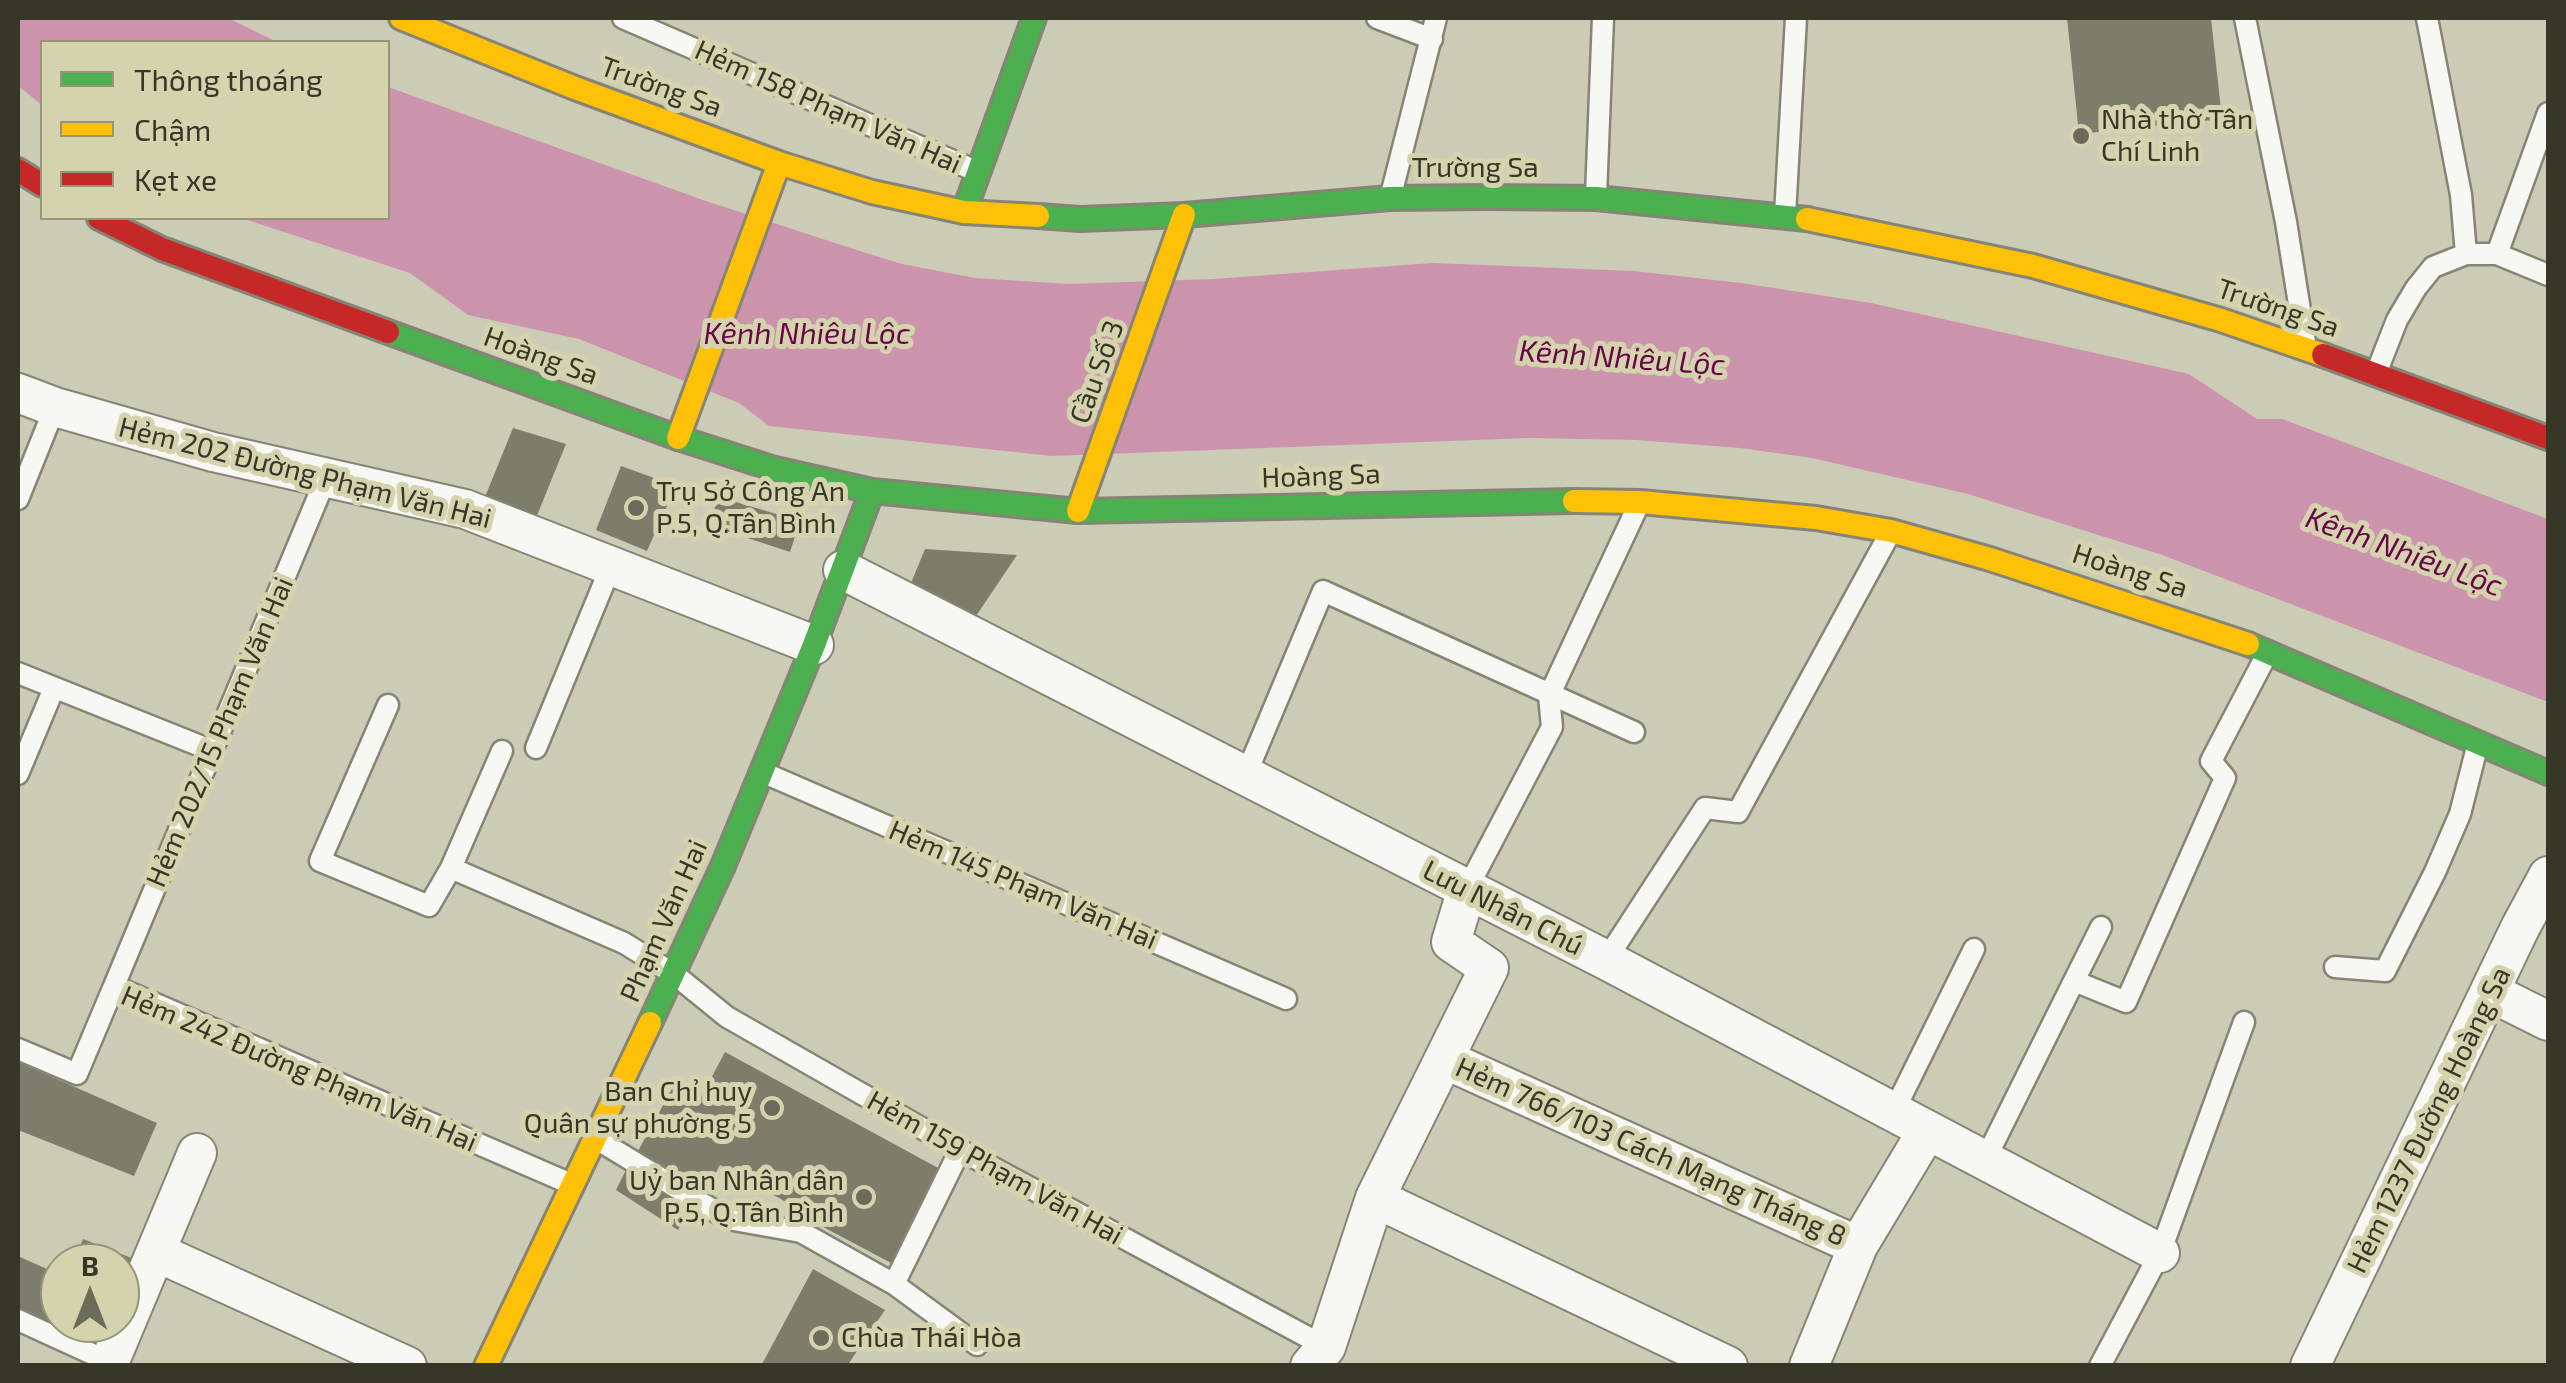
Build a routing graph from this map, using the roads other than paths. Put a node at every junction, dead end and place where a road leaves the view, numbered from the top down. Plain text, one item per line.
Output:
1 (401, 18) edge
2 (623, 18) edge
3 (1034, 18) edge
4 (1377, 18) edge
5 (1436, 18) edge
6 (1603, 18) edge
7 (1796, 18) edge
8 (2245, 18) edge
9 (2427, 18) edge
10 (1432, 39) junction
11 (2548, 113) edge
12 (779, 163) junction
13 (18, 170) edge
14 (978, 172) junction
15 (40, 184) edge
16 (1390, 198) junction
17 (1596, 198) junction
18 (964, 212) junction
19 (1184, 214) junction
20 (1785, 214) junction
21 (103, 220) edge
22 (2466, 254) junction
23 (2497, 254) junction
24 (2548, 275) edge
25 (2306, 349) junction
26 (2376, 373) junction
27 (18, 393) edge
28 (54, 407) junction
29 (678, 438) junction
30 (2548, 438) edge
31 (326, 478) junction
32 (872, 492) junction
33 (18, 499) edge
34 (1640, 502) junction
35 (1078, 511) junction
36 (1891, 532) junction
37 (611, 566) junction
38 (843, 570) junction
39 (814, 646) junction
40 (2268, 652) junction
41 (18, 673) edge
42 (54, 688) junction
43 (1549, 696) junction
44 (388, 706) dead end
45 (1634, 732) dead end
46 (2478, 746) junction
47 (536, 748) dead end
48 (502, 750) dead end
49 (213, 751) junction
50 (760, 771) junction
51 (2548, 773) edge
52 (18, 774) edge
53 (1245, 777) junction
54 (451, 868) junction
55 (2548, 876) edge
56 (1467, 889) junction
57 (2101, 927) dead end
58 (1974, 949) dead end
59 (1606, 960) junction
60 (2335, 967) dead end
61 (674, 974) junction
62 (2074, 981) junction
63 (114, 986) junction
64 (2492, 993) junction
65 (1286, 1000) dead end
66 (2548, 1021) edge
67 (2244, 1022) dead end
68 (18, 1049) edge
69 (1444, 1058) junction
70 (1893, 1114) junction
71 (1926, 1131) junction
72 (596, 1139) junction
73 (960, 1150) junction
74 (197, 1154) dead end
75 (1984, 1162) junction
76 (574, 1185) junction
77 (1374, 1198) junction
78 (1858, 1246) junction
79 (156, 1252) junction
80 (2160, 1252) junction
81 (894, 1284) junction
82 (18, 1320) edge
83 (977, 1345) dead end
84 (1318, 1356) edge
85 (112, 1364) edge
86 (406, 1366) edge
87 (486, 1366) edge
88 (1728, 1366) edge
89 (1810, 1366) edge
90 (2100, 1366) edge
91 (2310, 1366) edge

1 - 12 street, Trường Sa
2 - 14 lane, Hẻm 158 Phạm Văn Hai
3 - 14 street
4 - 10 lane
5 - 10 lane
6 - 17 lane
7 - 20 lane
8 - 25 lane
9 - 22 lane
10 - 16 lane
11 - 23 lane
12 - 18 street, Trường Sa
12 - 29 street
13 - 15 street
14 - 18 street
16 - 17 street, Trường Sa
16 - 19 street, Trường Sa
17 - 20 street, Trường Sa
18 - 19 street, Trường Sa
19 - 35 street, Cầu Số 3
20 - 25 street, Trường Sa
21 - 29 street, Hoàng Sa
22 - 23 lane
22 - 26 lane
23 - 24 lane
25 - 26 street, Trường Sa
26 - 30 street, Trường Sa
27 - 28 street, Hẻm 202 Đường Phạm Văn Hai
28 - 31 street, Hẻm 202 Đường Phạm Văn Hai
28 - 33 lane
29 - 32 street, Hoàng Sa
31 - 37 street, Hẻm 202 Đường Phạm Văn Hai
31 - 49 lane, Hẻm 202/15 Phạm Văn Hai
32 - 35 street, Hoàng Sa
32 - 38 street, Phạm Văn Hai
34 - 35 street, Hoàng Sa
34 - 36 street, Hoàng Sa
34 - 43 lane
36 - 40 street, Hoàng Sa
36 - 59 lane
37 - 39 street, Hẻm 202 Đường Phạm Văn Hai
37 - 47 lane
38 - 39 street, Phạm Văn Hai
38 - 53 street, Lưu Nhân Chú
39 - 50 street, Phạm Văn Hai
40 - 46 street, Hoàng Sa
40 - 62 lane
41 - 42 lane
42 - 49 lane
42 - 52 lane
43 - 45 lane
43 - 53 lane
43 - 56 lane
44 - 54 lane
46 - 51 street, Hoàng Sa
46 - 60 lane
48 - 54 lane
49 - 63 lane, Hẻm 202/15 Phạm Văn Hai
50 - 61 street, Phạm Văn Hai
50 - 65 lane, Hẻm 145 Phạm Văn Hai
53 - 56 street, Lưu Nhân Chú
54 - 61 lane, Hẻm 159 Phạm Văn Hai
55 - 64 street, Hẻm 1237 Đường Hoàng Sa
56 - 59 street, Lưu Nhân Chú
56 - 69 street, Hẻm 159 Phạm Văn Hai
57 - 62 lane
58 - 70 lane
59 - 70 street, Lưu Nhân Chú
61 - 72 street, Phạm Văn Hai
61 - 73 lane, Hẻm 159 Phạm Văn Hai
62 - 75 lane
63 - 68 lane, Hẻm 242 Đường Phạm Văn Hai
63 - 76 lane, Hẻm 242 Đường Phạm Văn Hai
64 - 66 street
64 - 91 street, Hẻm 1237 Đường Hoàng Sa
67 - 80 lane
69 - 77 street, Hẻm 159 Phạm Văn Hai
69 - 78 street, Hẻm 766/103 Cách Mạng Tháng 8
70 - 71 street, Lưu Nhân Chú
71 - 75 street, Lưu Nhân Chú
71 - 78 street
72 - 76 street, Phạm Văn Hai
72 - 81 lane
73 - 81 lane
73 - 84 lane, Hẻm 159 Phạm Văn Hai
74 - 79 street
75 - 80 street, Lưu Nhân Chú
76 - 87 street, Phạm Văn Hai
77 - 84 street, Hẻm 159 Phạm Văn Hai
77 - 88 street
78 - 89 street
79 - 85 street
79 - 86 street
80 - 90 lane
81 - 83 lane
82 - 85 lane

